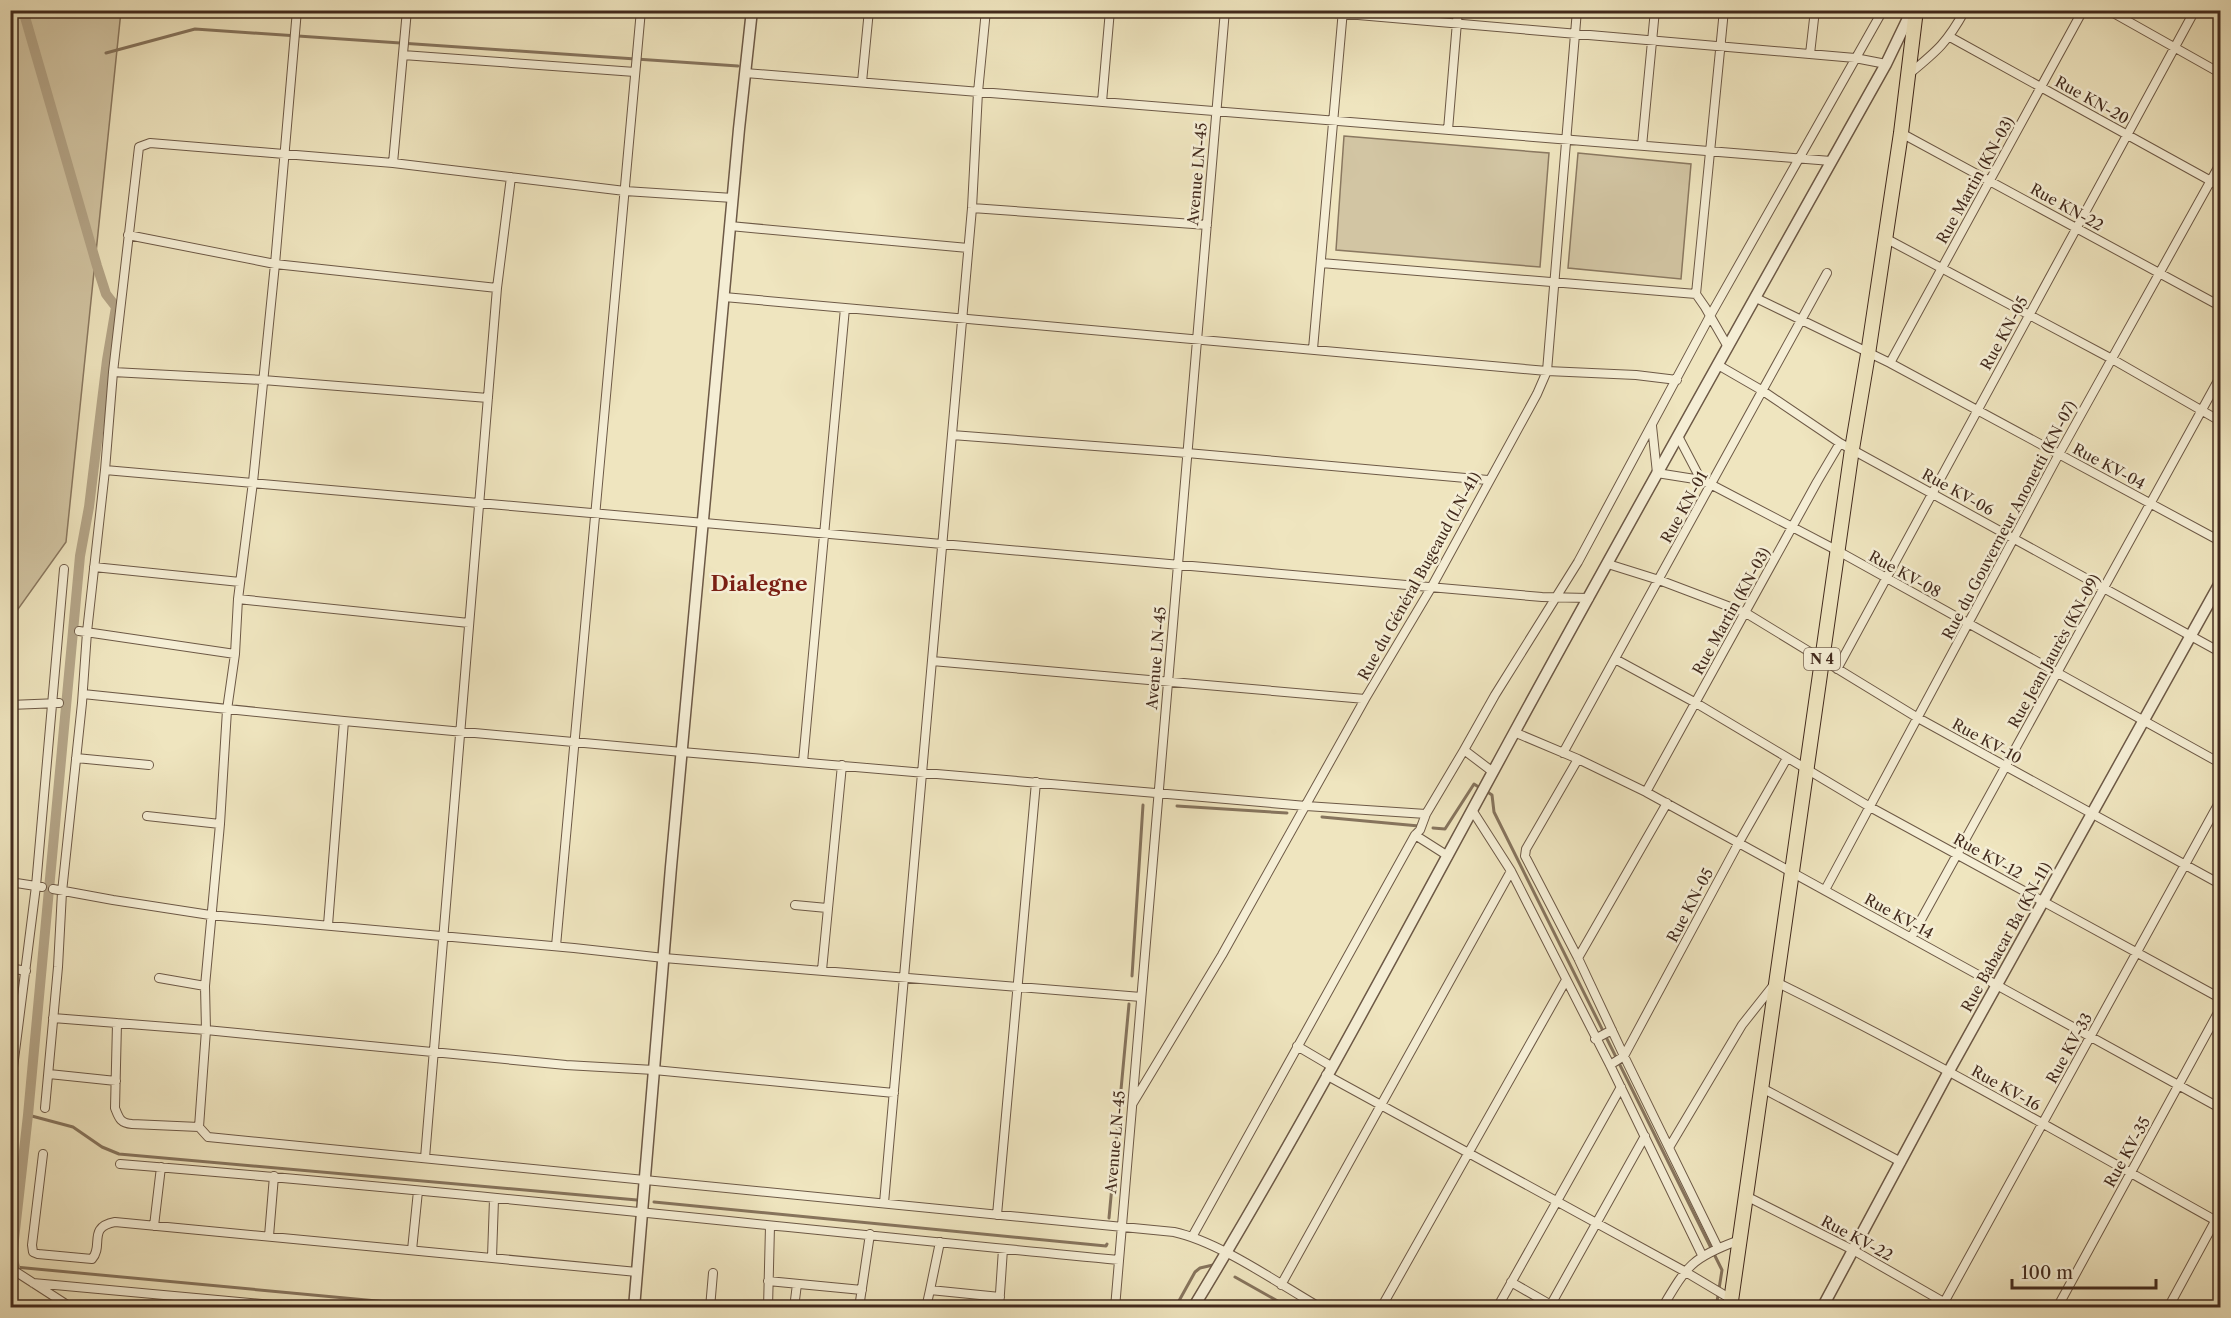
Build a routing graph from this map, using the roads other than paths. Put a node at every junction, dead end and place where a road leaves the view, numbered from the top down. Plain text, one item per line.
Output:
1 (297, 10) edge
2 (407, 10) edge
3 (641, 10) edge
4 (752, 10) edge
5 (868, 10) edge
6 (986, 10) edge
7 (1110, 10) edge
8 (1225, 10) edge
9 (1300, 10) edge
10 (1458, 10) edge
11 (1577, 10) edge
12 (1655, 10) edge
13 (1724, 10) edge
14 (1815, 10) edge
15 (1883, 10) edge
16 (1914, 10) edge
17 (1965, 10) edge
18 (2083, 10) edge
19 (2108, 10) edge
20 (2195, 10) edge
21 (1342, 12) edge
22 (1457, 24) junction
23 (1575, 34) junction
24 (1950, 37) junction
25 (1652, 41) junction
26 (1720, 47) junction
27 (2175, 48) junction
28 (1810, 54) junction
29 (403, 55) junction
30 (1855, 58) junction
31 (1886, 64) junction
32 (635, 72) junction
33 (745, 73) junction
34 (2220, 73) edge
35 (1909, 74) junction
36 (862, 82) junction
37 (2041, 87) junction
38 (978, 92) junction
39 (1102, 102) junction
40 (1216, 111) junction
41 (1334, 121) junction
42 (1448, 130) junction
43 (1901, 133) junction
44 (2127, 135) junction
45 (1566, 140) junction
46 (1642, 146) junction
47 (1709, 152) junction
48 (284, 154) junction
49 (1798, 159) junction
50 (1831, 161) junction
51 (393, 163) junction
52 (2220, 164) edge
53 (511, 177) junction
54 (1990, 180) junction
55 (2211, 181) junction
56 (2220, 186) edge
57 (625, 191) junction
58 (733, 198) junction
59 (972, 208) junction
60 (1207, 225) junction
61 (730, 226) junction
62 (2077, 228) junction
63 (128, 236) junction
64 (1885, 238) junction
65 (968, 248) junction
66 (1321, 263) junction
67 (275, 264) junction
68 (1942, 268) junction
69 (1827, 273) dead end
70 (2160, 273) junction
71 (1554, 282) junction
72 (497, 288) junction
73 (1696, 294) junction
74 (724, 297) junction
75 (1756, 298) junction
76 (2220, 306) edge
77 (845, 308) junction
78 (2029, 315) junction
79 (1710, 316) junction
80 (962, 318) junction
81 (1803, 319) junction
82 (1197, 339) junction
83 (1728, 347) junction
84 (1313, 350) junction
85 (1868, 354) junction
86 (2112, 359) junction
87 (1890, 363) junction
88 (1718, 365) junction
89 (1547, 371) junction
90 (113, 372) junction
91 (2220, 377) edge
92 (1677, 380) junction
93 (263, 381) junction
94 (1763, 391) junction
95 (488, 398) junction
96 (1978, 410) junction
97 (2202, 410) junction
98 (2220, 421) edge
99 (1652, 425) junction
100 (952, 435) junction
101 (1678, 436) junction
102 (1846, 446) junction
103 (1187, 453) junction
104 (2059, 454) junction
105 (105, 470) junction
106 (1657, 473) junction
107 (1488, 480) junction
108 (1701, 480) junction
109 (253, 482) junction
110 (1712, 485) junction
111 (1932, 494) junction
112 (479, 503) junction
113 (2151, 504) junction
114 (595, 513) junction
115 (703, 522) junction
116 (1793, 528) junction
117 (824, 534) junction
118 (2014, 538) junction
119 (2220, 541) edge
120 (942, 544) junction
121 (1838, 551) junction
122 (1608, 564) junction
123 (1178, 565) junction
124 (94, 567) junction
125 (64, 569) dead end
126 (1886, 579) junction
127 (1659, 580) junction
128 (240, 582) junction
129 (2220, 583) edge
130 (1431, 588) junction
131 (2104, 588) junction
132 (1555, 598) junction
133 (1588, 598) junction
134 (238, 599) junction
135 (1746, 613) junction
136 (469, 623) junction
137 (1968, 624) junction
138 (83, 631) junction
139 (2192, 636) junction
140 (2220, 651) edge
141 (235, 654) junction
142 (1615, 659) junction
143 (932, 661) junction
144 (1822, 661) junction
145 (1837, 669) junction
146 (2057, 673) junction
147 (1168, 681) junction
148 (83, 694) junction
149 (1365, 699) junction
150 (55, 703) junction
151 (1696, 703) junction
152 (10, 705) edge
153 (227, 710) junction
154 (1917, 718) junction
155 (344, 721) junction
156 (2144, 721) junction
157 (460, 732) junction
158 (1514, 732) junction
159 (574, 742) junction
160 (1464, 750) junction
161 (682, 752) junction
162 (1563, 753) junction
163 (76, 758) junction
164 (1578, 759) junction
165 (1787, 759) junction
166 (803, 762) junction
167 (2220, 763) edge
168 (149, 765) dead end
169 (842, 765) junction
170 (2006, 766) junction
171 (1808, 769) junction
172 (922, 772) junction
173 (1493, 772) junction
174 (1036, 782) junction
175 (1646, 792) junction
176 (1158, 793) junction
177 (2220, 801) edge
178 (1666, 803) junction
179 (1306, 806) junction
180 (1870, 807) junction
181 (1472, 810) junction
182 (1426, 814) junction
183 (2093, 814) junction
184 (147, 816) dead end
185 (220, 824) junction
186 (1415, 835) junction
187 (1738, 844) junction
188 (1957, 854) junction
189 (1448, 856) junction
190 (2185, 865) junction
191 (1511, 871) junction
192 (1791, 873) junction
193 (10, 882) edge
194 (2220, 884) edge
195 (39, 886) junction
196 (53, 889) dead end
197 (1825, 890) junction
198 (63, 892) junction
199 (2043, 901) junction
200 (795, 905) dead end
201 (827, 908) junction
202 (210, 915) junction
203 (328, 925) junction
204 (443, 936) junction
205 (1911, 938) junction
206 (556, 946) junction
207 (2137, 952) junction
208 (664, 957) junction
209 (1578, 958) junction
210 (10, 968) edge
211 (822, 970) junction
212 (26, 971) junction
213 (904, 976) junction
214 (159, 978) dead end
215 (1566, 980) junction
216 (1776, 982) junction
217 (1997, 984) junction
218 (205, 986) junction
219 (1017, 986) junction
220 (1141, 997) junction
221 (2220, 998) edge
222 (2220, 1009) edge
223 (53, 1018) junction
224 (117, 1023) junction
225 (206, 1030) junction
226 (1604, 1034) junction
227 (2090, 1036) junction
228 (1297, 1046) junction
229 (434, 1052) junction
230 (1617, 1061) junction
231 (654, 1070) junction
232 (1329, 1070) junction
233 (1949, 1071) junction
234 (49, 1074) junction
235 (116, 1081) junction
236 (2179, 1085) junction
237 (1621, 1087) junction
238 (1760, 1087) junction
239 (10, 1091) edge
240 (894, 1093) junction
241 (1132, 1106) junction
242 (1382, 1106) junction
243 (45, 1108) dead end
244 (2220, 1108) edge
245 (2043, 1124) junction
246 (199, 1127) junction
247 (1645, 1136) junction
248 (1670, 1146) junction
249 (1467, 1153) junction
250 (43, 1154) dead end
251 (425, 1158) junction
252 (1901, 1162) junction
253 (120, 1164) dead end
254 (161, 1167) junction
255 (2131, 1173) junction
256 (274, 1176) junction
257 (645, 1180) junction
258 (418, 1191) junction
259 (1744, 1195) junction
260 (494, 1199) junction
261 (1556, 1202) junction
262 (884, 1203) junction
263 (642, 1214) junction
264 (997, 1215) junction
265 (2219, 1218) edge
266 (1596, 1224) junction
267 (154, 1226) junction
268 (770, 1226) junction
269 (1122, 1226) junction
270 (870, 1234) junction
271 (269, 1236) junction
272 (1192, 1237) junction
273 (1737, 1241) junction
274 (940, 1242) junction
275 (1003, 1249) junction
276 (412, 1250) junction
277 (1854, 1250) junction
278 (1711, 1251) junction
279 (1226, 1253) junction
280 (492, 1257) junction
281 (1119, 1260) junction
282 (10, 1268) edge
283 (1683, 1271) junction
284 (637, 1272) junction
285 (713, 1273) dead end
286 (768, 1281) junction
287 (1512, 1282) junction
288 (33, 1283) junction
289 (797, 1284) junction
290 (1281, 1285) junction
291 (862, 1290) junction
292 (930, 1290) junction
293 (1000, 1297) junction
294 (1728, 1301) edge
295 (1942, 1305) edge
296 (268, 1306) edge
297 (1550, 1306) edge
298 (72, 1308) edge
299 (305, 1308) edge
300 (634, 1308) edge
301 (710, 1308) edge
302 (768, 1308) edge
303 (794, 1308) edge
304 (860, 1308) edge
305 (926, 1308) edge
306 (999, 1308) edge
307 (1114, 1308) edge
308 (1193, 1308) edge
309 (1321, 1308) edge
310 (1380, 1308) edge
311 (1497, 1308) edge
312 (1662, 1308) edge
313 (1822, 1308) edge
314 (1954, 1308) edge
315 (2057, 1308) edge
316 (2168, 1308) edge

1 - 48 street
2 - 29 street
3 - 32 street
4 - 33 street
5 - 36 street
6 - 38 street
7 - 39 street
8 - 40 street, Avenue LN-45
9 - 21 street
10 - 22 street
11 - 23 street, Rue du Général Bugeaud (LN-41)
12 - 25 street
13 - 26 street
14 - 28 street
15 - 30 street
16 - 31 street
16 - 35 main road, N 4
17 - 24 street
18 - 37 street, Rue Martin (KN-03)
19 - 27 street
20 - 27 street, Rue KN-05
21 - 22 street
21 - 41 street
22 - 23 street
22 - 42 street
23 - 25 street
23 - 45 street, Rue du Général Bugeaud (LN-41)
24 - 35 street
24 - 37 street, Rue KN-20
25 - 26 street
25 - 46 street
26 - 28 street
26 - 47 street
27 - 34 street
27 - 44 street, Rue KN-05
28 - 30 street
29 - 32 street
29 - 51 street
30 - 31 street
30 - 49 street
31 - 50 street
32 - 57 street
33 - 36 street
33 - 58 street
35 - 43 main road, N 4
36 - 38 street
37 - 44 street, Rue KN-20
37 - 54 street, Rue Martin (KN-03)
38 - 39 street
38 - 59 street
39 - 40 street
40 - 41 street
40 - 60 street, Avenue LN-45
41 - 42 street
41 - 66 street
42 - 45 street
43 - 54 street, Rue KN-22
43 - 64 main road, N 4
44 - 55 street, Rue KN-20
44 - 62 street, Rue KN-05
45 - 46 street
45 - 71 street, Rue du Général Bugeaud (LN-41)
46 - 47 street
47 - 49 street
47 - 73 street
48 - 51 street
48 - 63 street
48 - 67 street
49 - 50 street
49 - 79 street
50 - 75 street
51 - 53 street
52 - 55 street, Rue du Gouverneur Anonetti (KN-07)
53 - 57 street
53 - 72 street
54 - 62 street, Rue KN-22
54 - 68 street, Rue Martin (KN-03)
55 - 56 street, Rue KN-20
55 - 70 street, Rue du Gouverneur Anonetti (KN-07)
57 - 58 street
57 - 114 street
58 - 61 street
59 - 60 street
59 - 65 street
60 - 82 street, Avenue LN-45
61 - 65 street
61 - 74 street
62 - 70 street, Rue KN-22
62 - 78 street, Rue KN-05
63 - 67 street
63 - 90 street
64 - 68 street
64 - 85 main road, N 4
65 - 80 street
66 - 71 street
66 - 84 street
67 - 72 street
67 - 93 street
68 - 78 street
68 - 87 street, Rue Martin (KN-03)
69 - 81 street, Rue KN-01
70 - 76 street, Rue KN-22
70 - 86 street, Rue du Gouverneur Anonetti (KN-07)
71 - 73 street
71 - 89 street, Rue du Général Bugeaud (LN-41)
72 - 95 street
73 - 79 street
74 - 77 street
74 - 115 street
75 - 81 street, Rue KV-04
75 - 83 street
77 - 80 street
77 - 117 street
78 - 86 street
78 - 96 street, Rue KN-05
79 - 83 street
79 - 92 street
80 - 82 street
80 - 100 street
81 - 85 street, Rue KV-04
81 - 94 street, Rue KN-01
82 - 84 street
82 - 103 street, Avenue LN-45
83 - 88 street
84 - 89 street
85 - 87 street, Rue KV-04
85 - 102 main road, N 4
86 - 97 street
86 - 104 street, Rue du Gouverneur Anonetti (KN-07)
87 - 96 street, Rue KV-04
88 - 94 street, Rue KV-06
88 - 101 street
89 - 92 street
89 - 107 street, Rue du Général Bugeaud (LN-41)
90 - 93 street
90 - 105 street
91 - 97 street, Rue Jean Jaurès (KN-09)
92 - 99 street
93 - 95 street
93 - 109 street
94 - 102 street, Rue KV-06
94 - 110 street, Rue KN-01
95 - 112 street
96 - 104 street, Rue KV-04
96 - 111 street, Rue KN-05
97 - 98 street
97 - 113 street, Rue Jean Jaurès (KN-09)
99 - 106 street
99 - 132 street
100 - 103 street
100 - 120 street
101 - 106 street
101 - 108 street
102 - 111 street, Rue KV-06
102 - 116 street, Rue Martin (KN-03)
102 - 121 main road, N 4
103 - 107 street
103 - 123 street, Avenue LN-45
104 - 113 street, Rue KV-04
104 - 118 street, Rue du Gouverneur Anonetti (KN-07)
105 - 109 street
105 - 124 street
106 - 108 street, Rue KV-08
106 - 122 street
107 - 130 street, Rue du Général Bugeaud (LN-41)
108 - 110 street, Rue KV-08
109 - 112 street
109 - 128 street
110 - 116 street, Rue KV-08
110 - 127 street, Rue KN-01
111 - 118 street, Rue KV-06
111 - 126 street, Rue KN-05
112 - 114 street
112 - 136 street
113 - 119 street, Rue KV-04
113 - 131 street, Rue Jean Jaurès (KN-09)
114 - 115 street
114 - 159 street
115 - 117 street
115 - 161 street
116 - 121 street, Rue KV-08
116 - 135 street, Rue Martin (KN-03)
117 - 120 street
117 - 166 street
118 - 131 street, Rue KV-06
118 - 137 street, Rue du Gouverneur Anonetti (KN-07)
120 - 123 street
120 - 143 street
121 - 126 street, Rue KV-08
121 - 144 main road, N 4
122 - 127 street, Rue KV-10
122 - 133 street
123 - 130 street
123 - 147 street, Avenue LN-45
124 - 128 street
124 - 138 street
125 - 150 street
126 - 137 street, Rue KV-08
126 - 145 street, Rue KN-05
127 - 135 street, Rue KV-10
127 - 142 street, Rue KN-01
128 - 134 street
129 - 139 street, Rue Babacar Ba (KN-11)
130 - 132 street
130 - 149 street, Rue du Général Bugeaud (LN-41)
131 - 139 street, Rue KV-06
131 - 146 street, Rue Jean Jaurès (KN-09)
132 - 133 street
132 - 160 street
133 - 158 street
134 - 136 street
134 - 141 street
135 - 144 street, Rue KV-10
135 - 151 street, Rue Martin (KN-03)
136 - 157 street
137 - 146 street, Rue KV-08
137 - 154 street, Rue du Gouverneur Anonetti (KN-07)
138 - 141 street
138 - 148 street
139 - 140 street, Rue KV-06
139 - 156 street, Rue Babacar Ba (KN-11)
141 - 153 street
142 - 151 street, Rue KV-12
142 - 162 street, Rue KN-01
143 - 147 street
143 - 172 street
144 - 145 street, Rue KV-10
144 - 171 main road, N 4
145 - 154 street, Rue KV-10
146 - 156 street, Rue KV-08
146 - 170 street, Rue Jean Jaurès (KN-09)
147 - 149 street
147 - 176 street, Avenue LN-45
148 - 153 street
148 - 163 street
149 - 179 street, Rue du Général Bugeaud (LN-41)
150 - 152 street
150 - 195 street
151 - 165 street, Rue KV-12
151 - 175 street, Rue Martin (KN-03)
153 - 155 street
153 - 185 street
154 - 170 street, Rue KV-10
154 - 180 street, Rue du Gouverneur Anonetti (KN-07)
155 - 157 street
155 - 203 street
156 - 167 street, Rue KV-08
156 - 183 street, Rue Babacar Ba (KN-11)
157 - 159 street
157 - 204 street
158 - 162 street, Rue KV-14
158 - 173 street
159 - 161 street
159 - 206 street
160 - 173 street
160 - 182 street
161 - 166 street
161 - 208 street
162 - 164 street, Rue KV-14
163 - 168 street
163 - 198 street
164 - 175 street, Rue KV-14
164 - 209 street
165 - 171 street, Rue KV-12
165 - 187 street, Rue KN-05
166 - 169 street
169 - 172 street
169 - 201 street
170 - 183 street, Rue KV-10
170 - 188 street, Rue Jean Jaurès (KN-09)
171 - 180 street, Rue KV-12
171 - 192 main road, N 4
172 - 174 street
172 - 213 street
173 - 181 street
174 - 176 street
174 - 219 street
175 - 178 street, Rue KV-14
176 - 179 street
176 - 220 street, Avenue LN-45
177 - 190 street, Rue KV-33
178 - 187 street, Rue KV-14
178 - 209 street
179 - 182 street
179 - 241 street, Rue du Général Bugeaud (LN-41)
180 - 188 street, Rue KV-12
180 - 197 street, Rue du Gouverneur Anonetti (KN-07)
181 - 189 street
181 - 191 street
182 - 186 street
183 - 190 street, Rue KV-10
183 - 199 street, Rue Babacar Ba (KN-11)
184 - 185 street
185 - 202 street
186 - 189 street
186 - 228 street
187 - 192 street, Rue KV-14
187 - 230 street, Rue KN-05
188 - 199 street, Rue KV-12
188 - 205 street, Rue Jean Jaurès (KN-09)
189 - 232 street
190 - 194 street, Rue KV-10
190 - 207 street, Rue KV-33
191 - 215 street
191 - 242 street
192 - 197 street, Rue KV-14
192 - 216 main road, N 4
193 - 195 street
195 - 212 street
196 - 198 street
197 - 205 street, Rue KV-14
198 - 202 street
198 - 223 street
199 - 207 street, Rue KV-12
199 - 217 street, Rue Babacar Ba (KN-11)
200 - 201 street
201 - 211 street
202 - 203 street
202 - 218 street
203 - 204 street
204 - 206 street
204 - 229 street
205 - 217 street, Rue KV-14
206 - 208 street
207 - 221 street, Rue KV-12
207 - 227 street, Rue KV-33
208 - 211 street
208 - 231 street
209 - 226 street
210 - 212 street
211 - 213 street
212 - 239 street
213 - 219 street
213 - 240 street
214 - 218 street
215 - 226 street
215 - 249 street
216 - 233 street, Rue KV-16
216 - 238 main road, N 4
216 - 248 street
217 - 227 street, Rue KV-14
217 - 233 street, Rue Babacar Ba (KN-11)
218 - 225 street
219 - 220 street
219 - 264 street
220 - 241 street, Avenue LN-45
222 - 236 street, Rue KV-35
223 - 224 street
223 - 234 street
224 - 225 street
224 - 235 street
225 - 229 street
225 - 246 street
226 - 230 street
226 - 230 street
227 - 236 street, Rue KV-14
227 - 245 street, Rue KV-33
228 - 232 street
228 - 272 street
229 - 231 street
229 - 251 street
230 - 237 street
230 - 248 street
231 - 240 street
231 - 257 street
232 - 242 street
232 - 279 street
233 - 245 street, Rue KV-16
233 - 252 street, Rue Babacar Ba (KN-11)
234 - 235 street
234 - 243 street
235 - 246 street
236 - 244 street, Rue KV-14
236 - 255 street, Rue KV-35
237 - 247 street
237 - 261 street
238 - 252 street
238 - 259 main road, N 4
240 - 262 street
241 - 269 street, Avenue LN-45
242 - 249 street
242 - 290 street
245 - 255 street, Rue KV-16
245 - 295 street, Rue KV-33
246 - 251 street
247 - 266 street
247 - 278 street
248 - 278 street
249 - 261 street
249 - 310 street
250 - 267 street
251 - 257 street
252 - 277 street, Rue Babacar Ba (KN-11)
253 - 254 street
254 - 256 street
254 - 267 street
255 - 265 street, Rue KV-16
255 - 315 street, Rue KV-35
256 - 258 street
256 - 271 street
257 - 262 street
257 - 263 street
258 - 260 street
258 - 276 street
259 - 273 main road, N 4
259 - 277 street, Rue KV-22
260 - 263 street
260 - 280 street
261 - 266 street
261 - 287 street
262 - 264 street
263 - 268 street
263 - 284 street
264 - 269 street
265 - 316 street
266 - 283 street
266 - 297 street
267 - 271 street
268 - 270 street
268 - 286 street
269 - 272 street
269 - 281 street, Avenue LN-45
270 - 274 street
270 - 291 street
271 - 276 street
272 - 279 street
273 - 278 street
273 - 294 main road, N 4
274 - 275 street
274 - 292 street
275 - 281 street
275 - 293 street
276 - 280 street
277 - 295 street, Rue KV-22
277 - 313 street, Rue Babacar Ba (KN-11)
278 - 283 street
279 - 290 street
279 - 308 street
280 - 284 street
281 - 307 street, Avenue LN-45
282 - 288 street
283 - 294 street
283 - 312 street
284 - 300 street
285 - 301 street
286 - 289 street
286 - 302 street
287 - 297 street
287 - 311 street
288 - 296 street
288 - 298 street
289 - 291 street
289 - 303 street
290 - 309 street
291 - 304 street
292 - 293 street
292 - 305 street
293 - 306 street
295 - 314 street, Rue KV-22
296 - 299 street

